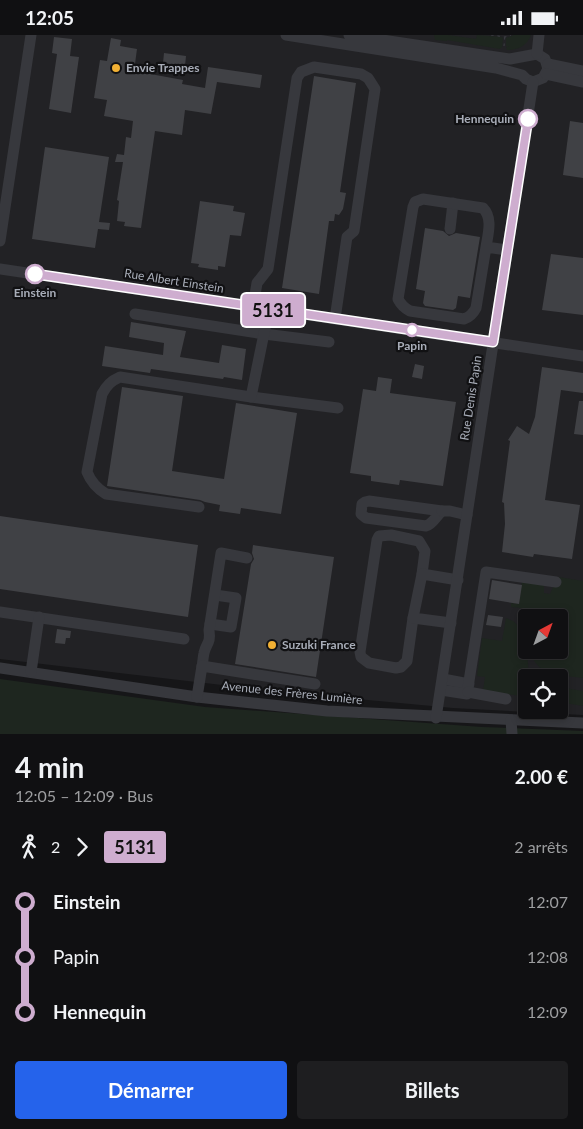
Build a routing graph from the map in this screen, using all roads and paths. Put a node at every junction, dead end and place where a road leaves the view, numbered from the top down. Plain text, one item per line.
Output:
1 (31, 35) edge
2 (286, 35) edge
3 (349, 35) edge
4 (491, 35) edge
5 (511, 35) edge
6 (539, 35) edge
7 (505, 36) edge
8 (504, 46) dead end
9 (532, 55) junction
10 (547, 69) junction
11 (583, 71) edge
12 (522, 75) junction
13 (533, 82) junction
14 (583, 82) edge
15 (5, 176) edge
16 (453, 203) junction
17 (450, 229) dead end
18 (0, 241) edge
19 (486, 247) junction
20 (507, 250) junction
21 (0, 269) edge
22 (253, 307) junction
23 (269, 309) junction
24 (135, 314) dead end
25 (335, 319) junction
26 (264, 334) junction
27 (329, 342) dead end
28 (493, 342) junction
29 (583, 357) edge
30 (251, 397) junction
31 (338, 408) dead end
32 (199, 507) dead end
33 (442, 511) junction
34 (468, 515) junction
35 (248, 557) dead end
36 (422, 574) junction
37 (458, 580) junction
38 (550, 585) dead end
39 (215, 595) junction
40 (0, 612) edge
41 (39, 617) junction
42 (414, 619) junction
43 (451, 623) junction
44 (210, 624) junction
45 (184, 639) dead end
46 (202, 666) junction
47 (0, 667) edge
48 (32, 672) junction
49 (315, 684) dead end
50 (442, 684) junction
51 (468, 688) junction
52 (198, 697) junction
53 (506, 699) dead end
54 (436, 717) junction
55 (510, 720) junction
56 (583, 723) edge
57 (512, 734) edge

1 - 15 street
2 - 12 street
3 - 9 street
4 - 7 path
5 - 7 path
6 - 9 street
7 - 8 path
9 - 10 street
9 - 12 street
10 - 11 street
10 - 13 street
10 - 14 street
12 - 13 street
13 - 20 street, Rue Denis Papin
15 - 18 street
16 - 17 street
16 - 19 street
16 - 19 street
19 - 20 street
20 - 28 street, Rue Denis Papin
21 - 22 street, Rue Albert Einstein
22 - 23 street, Rue Albert Einstein
22 - 25 street
23 - 25 street, Rue Albert Einstein
23 - 26 street
24 - 26 street
25 - 28 street, Rue Albert Einstein
26 - 27 street
26 - 30 street
28 - 29 street, Rue Albert Einstein
28 - 34 street, Rue Denis Papin
30 - 31 street
30 - 32 street
33 - 33 street
33 - 34 street
34 - 37 street, Rue Denis Papin
35 - 39 street
36 - 37 street
36 - 42 street
36 - 42 street
37 - 43 street, Rue Denis Papin
38 - 51 street
39 - 44 street
39 - 44 street
40 - 41 street
41 - 45 street
41 - 48 street
42 - 43 street
43 - 50 street, Rue Denis Papin
44 - 46 street
46 - 49 street
46 - 52 street
47 - 48 street, Avenue des Frères Lumière
48 - 52 street, Avenue des Frères Lumière
50 - 51 street
50 - 54 street, Rue Denis Papin
51 - 53 street
52 - 54 street, Avenue des Frères Lumière
54 - 55 street, Avenue des Frères Lumière
55 - 56 street, Avenue des Frères Lumière
55 - 57 street

